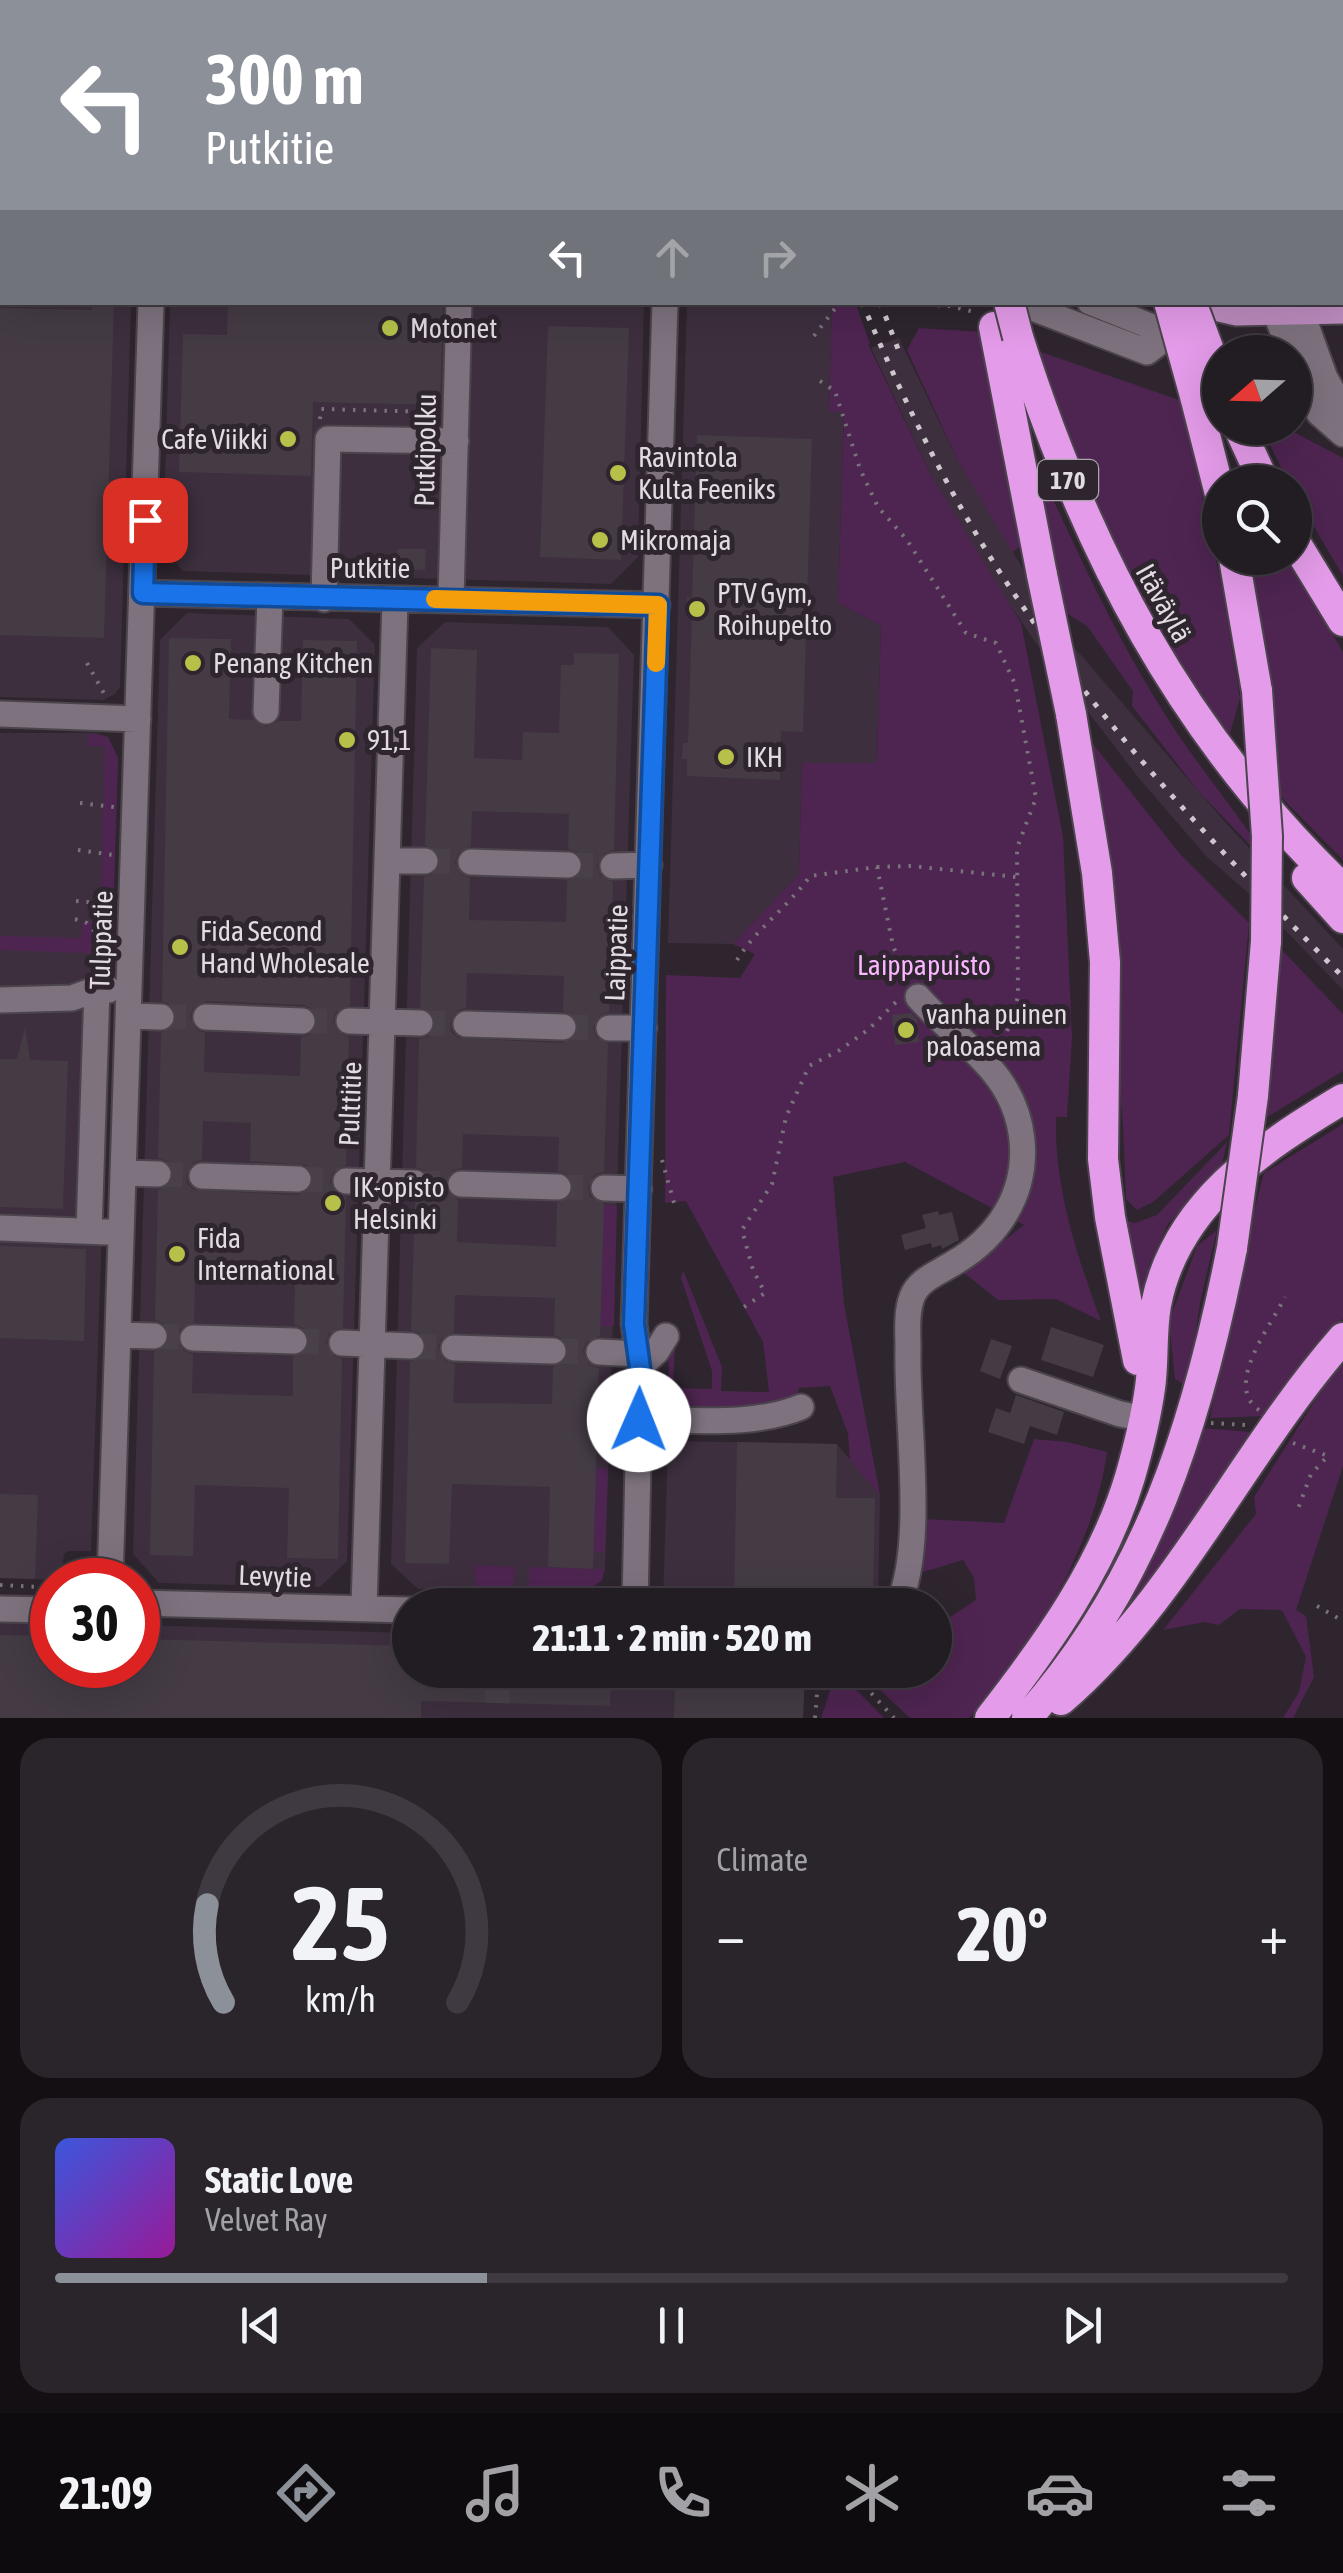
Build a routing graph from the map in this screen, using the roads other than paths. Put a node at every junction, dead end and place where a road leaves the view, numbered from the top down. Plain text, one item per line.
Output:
1 (151, 305) edge
2 (459, 305) edge
3 (665, 305) edge
4 (1025, 305) edge
5 (1097, 305) edge
6 (1170, 305) edge
7 (1191, 305) edge
8 (1201, 305) edge
9 (1287, 308) edge
10 (1343, 312) edge
11 (1003, 317) edge
12 (1289, 335) edge
13 (1202, 359) edge
14 (1202, 375) edge
15 (1312, 397) edge
16 (1343, 410) edge
17 (1343, 434) edge
18 (456, 441) junction
19 (1312, 570) edge
20 (1237, 575) edge
21 (143, 593) junction
22 (270, 597) junction
23 (324, 598) junction
24 (451, 599) junction
25 (395, 601) junction
26 (658, 605) junction
27 (1343, 621) edge
28 (266, 710) dead end
29 (0, 714) edge
30 (138, 719) junction
31 (1226, 760) junction
32 (387, 861) junction
33 (425, 861) tunnel mouth
34 (471, 862) tunnel mouth
35 (568, 865) tunnel mouth
36 (649, 865) junction
37 (613, 866) tunnel mouth
38 (1343, 889) edge
39 (1343, 918) edge
40 (97, 989) junction
41 (918, 997) road end
42 (0, 1000) edge
43 (129, 1003) junction
44 (161, 1017) tunnel mouth
45 (206, 1017) tunnel mouth
46 (302, 1021) tunnel mouth
47 (349, 1021) tunnel mouth
48 (382, 1022) junction
49 (420, 1022) tunnel mouth
50 (466, 1024) tunnel mouth
51 (563, 1027) tunnel mouth
52 (608, 1028) tunnel mouth
53 (644, 1028) junction
54 (1343, 1099) edge
55 (123, 1173) junction
56 (158, 1174) tunnel mouth
57 (202, 1176) tunnel mouth
58 (298, 1179) tunnel mouth
59 (346, 1181) tunnel mouth
60 (377, 1181) junction
61 (415, 1183) tunnel mouth
62 (461, 1184) tunnel mouth
63 (558, 1187) tunnel mouth
64 (604, 1188) tunnel mouth
65 (639, 1190) junction
66 (0, 1228) edge
67 (89, 1231) junction
68 (122, 1232) junction
69 (118, 1335) junction
70 (154, 1336) tunnel mouth
71 (666, 1336) dead end
72 (194, 1338) tunnel mouth
73 (1343, 1338) edge
74 (294, 1342) tunnel mouth
75 (342, 1343) tunnel mouth
76 (372, 1344) junction
77 (411, 1346) tunnel mouth
78 (454, 1348) tunnel mouth
79 (553, 1351) tunnel mouth
80 (599, 1352) tunnel mouth
81 (639, 1361) junction
82 (1021, 1380) dead end
83 (801, 1407) dead end
84 (1142, 1418) junction
85 (639, 1420) junction
86 (111, 1558) edge
87 (635, 1588) edge
88 (904, 1588) edge
89 (160, 1603) edge
90 (364, 1608) junction
91 (0, 1609) edge
92 (392, 1609) edge
93 (30, 1610) edge
94 (990, 1718) edge
95 (1027, 1718) edge
96 (1039, 1718) edge

1 - 21 street, Tulppatie
2 - 18 street, Putkipolku
3 - 26 street, Laippatie
4 - 5 street
6 - 14 highway, bridge
7 - 13 highway, bridge
8 - 9 main road
9 - 10 main road
9 - 12 street
9 - 16 street
11 - 31 highway, Itäväylä / 170
11 - 84 highway, bridge
15 - 17 street
18 - 23 street
18 - 24 street, Putkipolku
19 - 27 highway
20 - 95 highway, bridge
21 - 22 street, Putkitie
21 - 30 street, Tulppatie
22 - 23 street, Putkitie
22 - 28 street
23 - 25 street, Putkitie
24 - 25 street, Putkitie
24 - 26 street, Putkitie
25 - 32 street, Pulttitie
26 - 36 street, Laippatie
29 - 30 street
30 - 43 street, Tulppatie
31 - 38 highway, Itäväylä / 170
31 - 39 highway
32 - 33 street
32 - 48 street, Pulttitie
34 - 35 street
36 - 37 street
36 - 53 street, Laippatie
40 - 42 street
40 - 43 street
40 - 67 street
41 - 88 street
43 - 44 street
43 - 55 street, Tulppatie
45 - 46 street
47 - 48 street
48 - 49 street
48 - 60 street, Pulttitie
50 - 51 street
52 - 53 street
53 - 65 street, Laippatie
54 - 84 highway
55 - 56 street
55 - 68 street, Tulppatie
57 - 58 street
59 - 60 street
60 - 61 street
60 - 76 street, Pulttitie
62 - 63 street
64 - 65 street
65 - 81 street, Laippatie
66 - 67 street
67 - 68 street
68 - 69 street, Tulppatie
69 - 70 street
69 - 86 street, Tulppatie
71 - 81 street
72 - 74 street
73 - 96 highway
75 - 76 street
76 - 77 street
76 - 90 street, Pulttitie
78 - 79 street
80 - 81 street
81 - 85 street, Laippatie
82 - 84 street
83 - 85 street
84 - 94 highway
85 - 87 street, Laippatie
89 - 90 street, Levytie
90 - 92 street, Levytie
91 - 93 street

